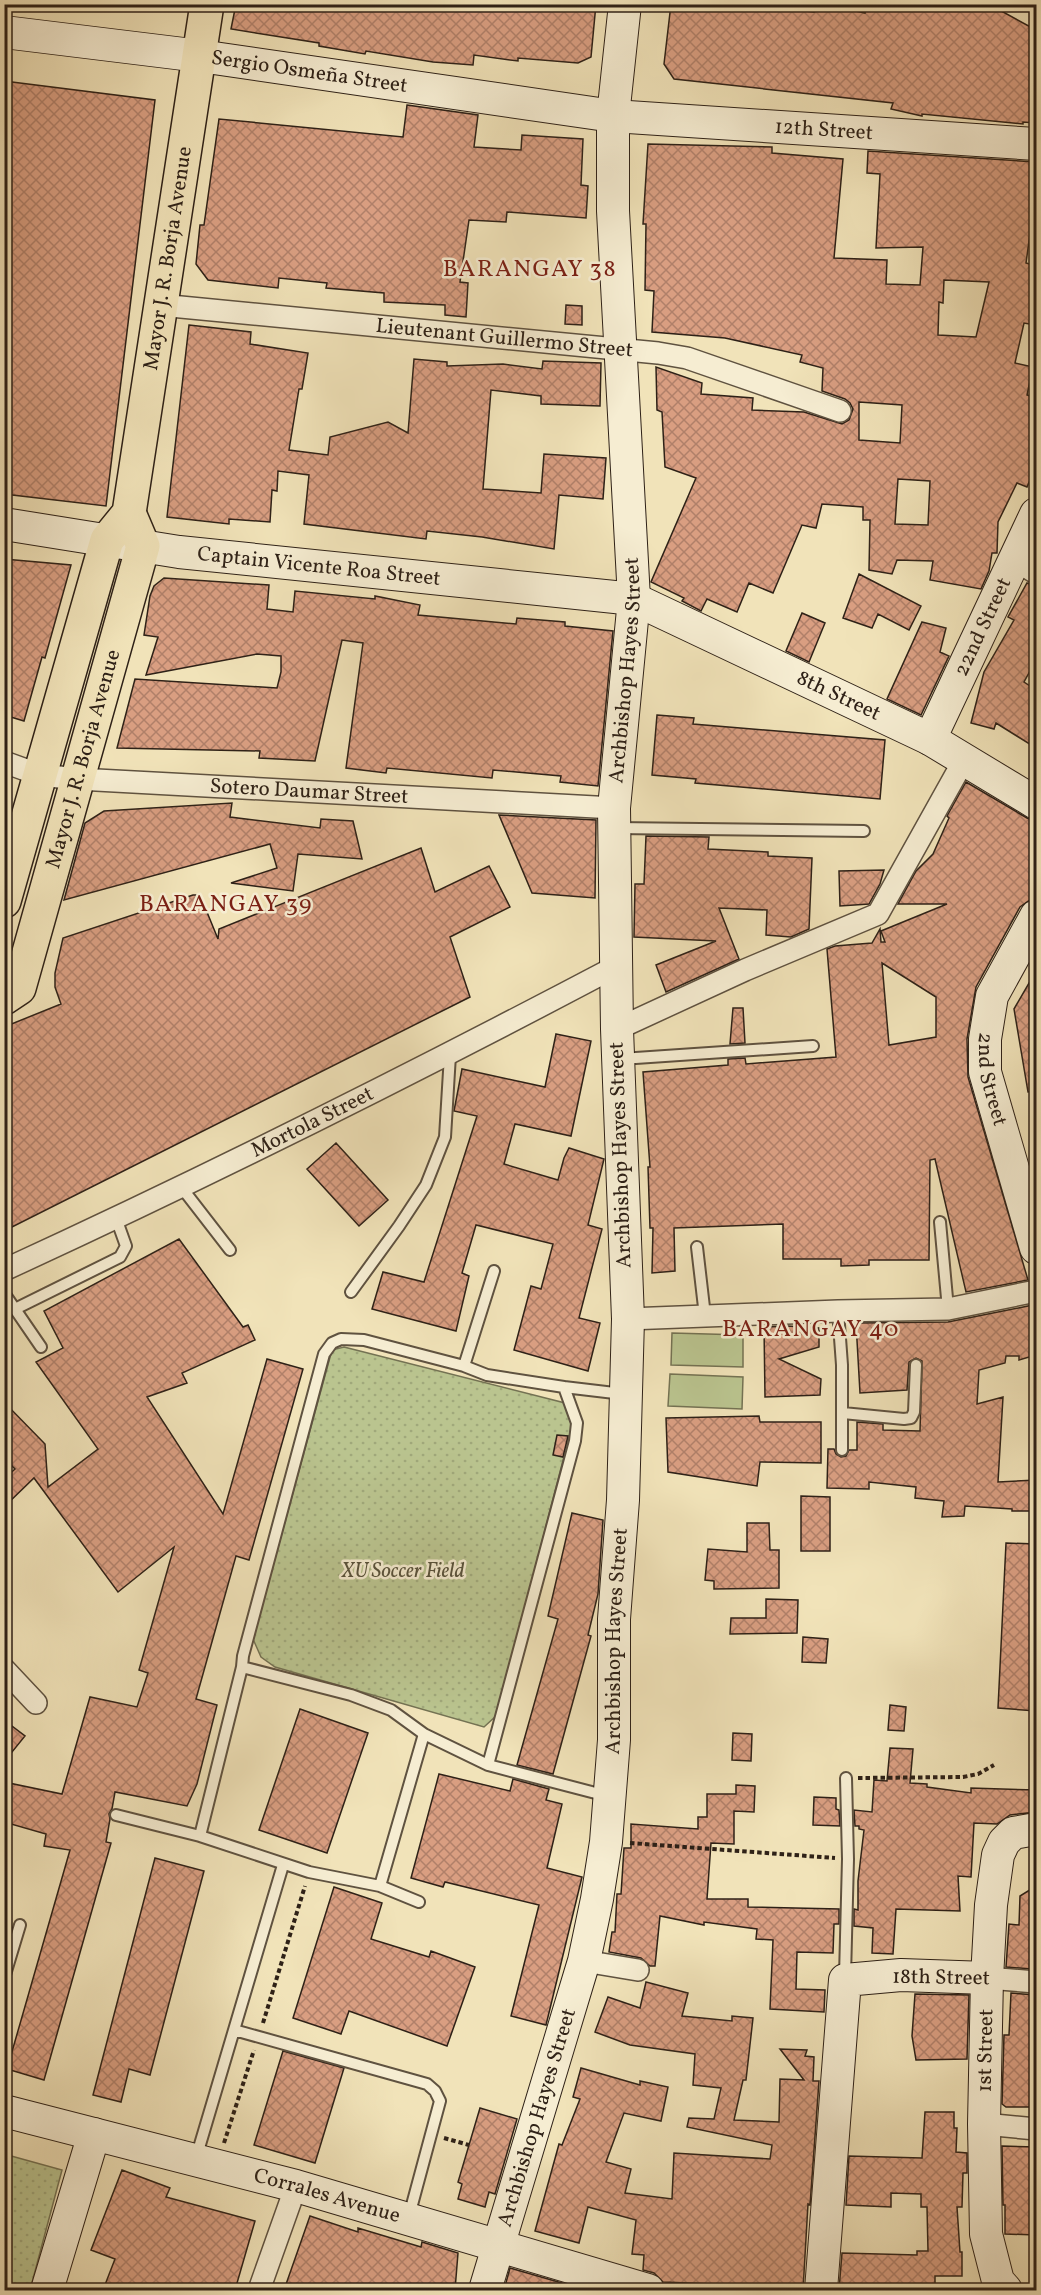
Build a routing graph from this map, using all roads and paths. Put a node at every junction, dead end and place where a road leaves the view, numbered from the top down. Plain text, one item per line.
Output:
1 (207, 4) edge
2 (625, 4) edge
3 (4, 32) edge
4 (200, 56) junction
5 (613, 116) junction
6 (1036, 144) edge
7 (160, 305) junction
8 (620, 349) junction
9 (840, 411) dead end
10 (129, 513) junction
11 (1036, 514) edge
12 (4, 524) edge
13 (107, 540) junction
14 (143, 546) junction
15 (1026, 566) edge
16 (634, 599) junction
17 (930, 739) junction
18 (964, 760) junction
19 (4, 762) edge
20 (40, 775) junction
21 (78, 779) junction
22 (1036, 803) edge
23 (614, 818) junction
24 (864, 831) dead end
25 (4, 901) edge
26 (1036, 916) edge
27 (615, 967) junction
28 (4, 998) edge
29 (617, 1044) junction
30 (813, 1046) dead end
31 (450, 1054) junction
32 (182, 1188) junction
33 (116, 1218) junction
34 (940, 1222) dead end
35 (1036, 1240) edge
36 (697, 1247) dead end
37 (230, 1250) dead end
38 (4, 1270) edge
39 (494, 1270) dead end
40 (1036, 1291) edge
41 (351, 1292) dead end
42 (4, 1293) edge
43 (948, 1309) junction
44 (15, 1310) junction
45 (838, 1311) junction
46 (705, 1316) junction
47 (628, 1319) junction
48 (41, 1347) dead end
49 (916, 1365) dead end
50 (464, 1366) junction
51 (564, 1387) junction
52 (625, 1394) junction
53 (843, 1413) junction
54 (842, 1450) dead end
55 (242, 1667) junction
56 (4, 1669) edge
57 (36, 1703) dead end
58 (424, 1734) junction
59 (488, 1764) junction
60 (994, 1765) dead end
61 (846, 1778) joint
62 (610, 1797) junction
63 (116, 1815) dead end
64 (1036, 1829) edge
65 (200, 1836) junction
66 (606, 1842) junction
67 (848, 1859) junction
68 (284, 1865) junction
69 (309, 1872) junction
70 (380, 1886) junction
71 (419, 1902) dead end
72 (20, 1925) dead end
73 (584, 1961) junction
74 (638, 1970) dead end
75 (4, 1978) edge
76 (987, 1978) junction
77 (845, 1980) junction
78 (1036, 1982) edge
79 (234, 2030) junction
80 (258, 2038) junction
81 (4, 2111) edge
82 (984, 2124) junction
83 (1036, 2129) edge
84 (94, 2134) junction
85 (432, 2134) junction
86 (469, 2145) dead end
87 (206, 2163) junction
88 (296, 2186) junction
89 (408, 2220) junction
90 (498, 2247) junction
91 (631, 2288) edge
92 (994, 2288) edge
93 (47, 2290) edge
94 (259, 2290) edge
95 (486, 2290) edge
96 (821, 2290) edge

1 - 4 main road, Mayor J. R. Borja Avenue
2 - 5 street, Archbishop Hayes Street
3 - 4 street, Sergio Osmeña Street
4 - 5 street, Sergio Osmeña Street
4 - 7 main road, Mayor J. R. Borja Avenue
5 - 6 street, 12th Street
5 - 8 street, Archbishop Hayes Street
7 - 8 street, Lieutenant Guillermo Street
7 - 10 main road, Mayor J. R. Borja Avenue
8 - 9 street, Lieutenant Guillermo Street
8 - 16 street, Archbishop Hayes Street
10 - 13 main road, Mayor J. R. Borja Avenue
10 - 14 main road
11 - 15 street, 22nd Street
12 - 13 street, Captain Vicente Roa Street
13 - 14 street, Captain Vicente Roa Street
13 - 20 main road, Mayor J. R. Borja Avenue
14 - 16 street, Captain Vicente Roa Street
14 - 21 main road, Mayor J. R. Borja Avenue
15 - 17 street, 22nd Street
16 - 17 street, 8th Street
16 - 23 street, Archbishop Hayes Street
17 - 18 street, 8th Street
18 - 22 street, 8th Street
18 - 29 street
19 - 20 street, Sotero Daumar Street
20 - 21 street, Sotero Daumar Street
20 - 25 main road, Mayor J. R. Borja Avenue
21 - 23 street, Sotero Daumar Street
21 - 28 main road, Mayor J. R. Borja Avenue
23 - 24 lane
23 - 27 street, Archbishop Hayes Street
26 - 35 street, 2nd Street
27 - 29 street, Archbishop Hayes Street
27 - 31 street, Mortola Street
29 - 30 lane
29 - 47 street, Archbishop Hayes Street
31 - 32 street, Mortola Street
31 - 41 lane
32 - 33 street, Mortola Street
32 - 37 lane
33 - 38 street, Mortola Street
33 - 44 lane
34 - 43 lane
36 - 46 lane
39 - 50 lane
40 - 43 street
42 - 44 lane
43 - 45 street
44 - 48 lane
45 - 46 street
45 - 53 lane
46 - 47 street
47 - 52 street, Archbishop Hayes Street
49 - 53 lane
50 - 51 lane
50 - 55 lane
51 - 52 lane
51 - 59 lane
52 - 62 street, Archbishop Hayes Street
53 - 54 lane
55 - 58 lane
55 - 65 lane
56 - 57 street
58 - 59 lane
58 - 70 lane
59 - 62 lane
60 - 61 path
61 - 67 lane
62 - 66 street, Archbishop Hayes Street
63 - 65 lane
64 - 76 street, 1st Street
65 - 68 lane
66 - 67 path
66 - 73 street, Archbishop Hayes Street
67 - 77 lane
68 - 69 lane
68 - 79 lane
69 - 70 lane
69 - 80 path
70 - 71 lane
72 - 75 lane
73 - 74 street
73 - 90 street, Archbishop Hayes Street
76 - 77 street, 18th Street
76 - 78 street, 18th Street
76 - 82 street, 1st Street
77 - 96 street
79 - 80 lane
79 - 87 lane
80 - 85 lane
80 - 87 path
81 - 84 street, Corrales Avenue
82 - 83 street
82 - 92 street, 1st Street
84 - 87 street, Corrales Avenue
84 - 93 street
85 - 86 path
85 - 89 lane
87 - 88 street, Corrales Avenue
88 - 89 street, Corrales Avenue
88 - 94 street
89 - 90 street, Corrales Avenue
90 - 91 street, Corrales Avenue
90 - 95 street, Archbishop Hayes Street

